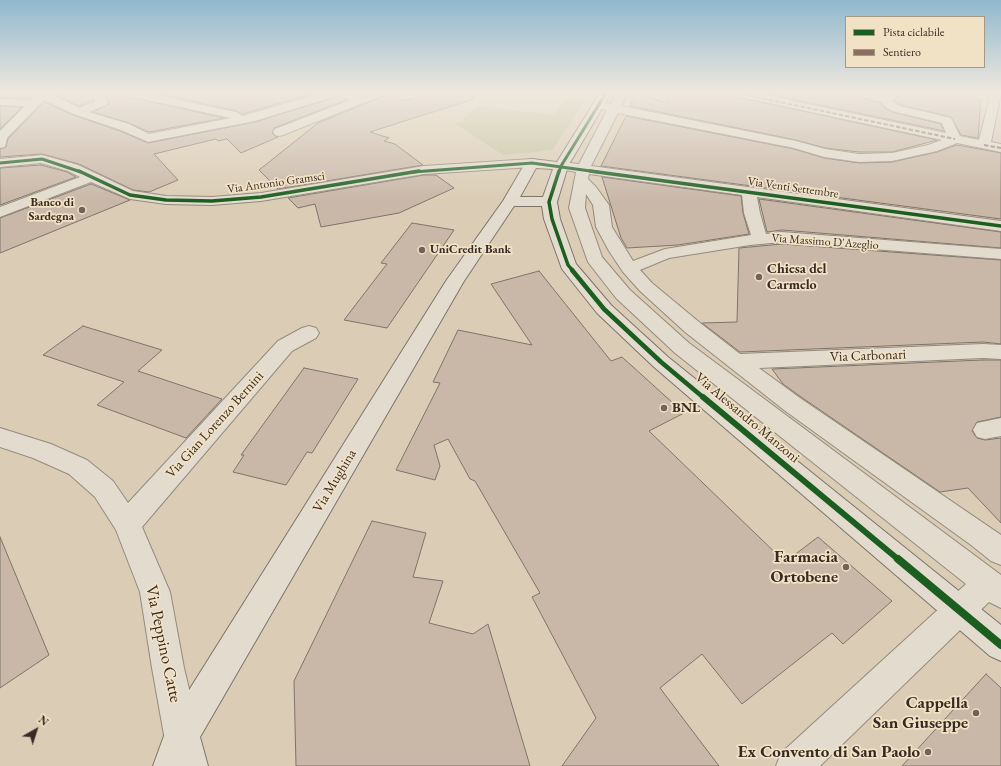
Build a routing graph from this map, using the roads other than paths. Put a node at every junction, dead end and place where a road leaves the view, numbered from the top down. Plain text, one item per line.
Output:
1 (9, 129) edge
2 (129, 129) edge
3 (196, 129) edge
4 (287, 129) edge
5 (590, 129) edge
6 (602, 129) edge
7 (716, 129) edge
8 (905, 129) edge
9 (950, 129) edge
10 (988, 129) edge
11 (279, 132) dead end
12 (148, 138) junction
13 (954, 139) junction
14 (0, 144) edge
15 (984, 144) junction
16 (1001, 148) edge
17 (151, 152) dead end
18 (1001, 162) edge
19 (0, 163) edge
20 (532, 163) junction
21 (575, 172) junction
22 (92, 177) junction
23 (749, 192) junction
24 (510, 201) junction
25 (549, 202) junction
26 (0, 212) edge
27 (1001, 226) edge
28 (760, 239) junction
29 (1001, 254) edge
30 (629, 268) junction
31 (309, 333) dead end
32 (1001, 352) edge
33 (736, 362) junction
34 (0, 437) edge
35 (127, 524) junction
36 (1001, 552) edge
37 (997, 587) edge
38 (960, 610) junction
39 (1001, 645) edge
40 (181, 756) edge
41 (794, 766) edge

1 - 14 street
2 - 12 street
3 - 12 street
4 - 11 street
5 - 21 street, Via Alessandro Manzoni
6 - 21 street, Via Alessandro Manzoni
7 - 13 street
8 - 13 street
9 - 13 street
10 - 15 street
12 - 17 street
13 - 15 street
15 - 16 street
15 - 18 street
19 - 22 street, Via Antonio Gramsci
20 - 21 street, Via Antonio Gramsci
20 - 22 street, Via Antonio Gramsci
20 - 24 street, Via Mughina
21 - 23 street, Via Venti Settembre
21 - 25 street, Via Alessandro Manzoni
21 - 30 street
21 - 37 street, Via Alessandro Manzoni
22 - 26 street
23 - 27 street, Via Venti Settembre
23 - 28 street
24 - 25 street
24 - 40 street, Via Mughina
25 - 38 street, Via Alessandro Manzoni
28 - 29 street, Via Massimo D'Azeglio
28 - 30 street, Via Massimo D'Azeglio
30 - 33 street
31 - 35 street, Via Gian Lorenzo Bernini
32 - 33 street, Via Carbonari
33 - 36 street
34 - 35 street, Via Peppino Catte
35 - 40 street, Via Peppino Catte
37 - 38 street, Via Alessandro Manzoni
38 - 39 street, Via Alessandro Manzoni
38 - 41 street

